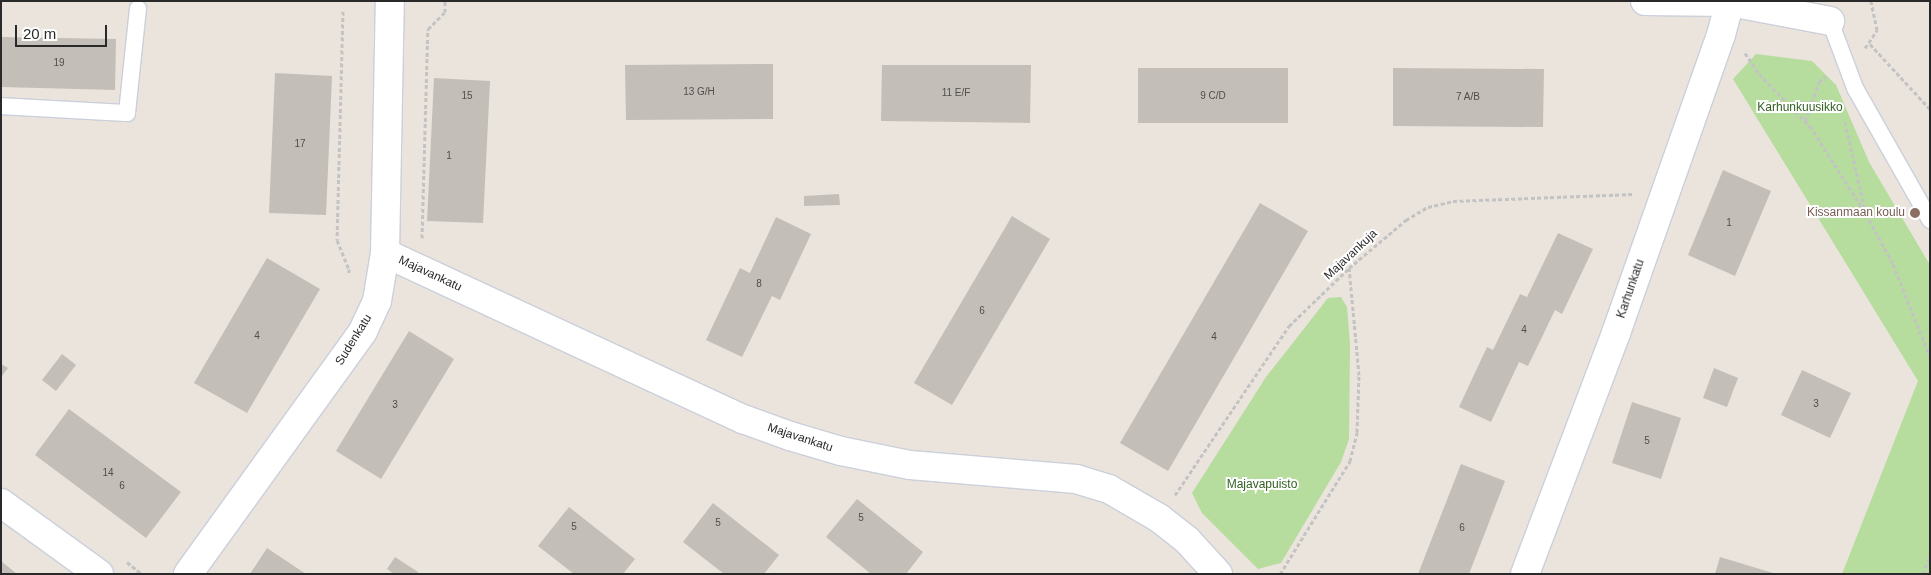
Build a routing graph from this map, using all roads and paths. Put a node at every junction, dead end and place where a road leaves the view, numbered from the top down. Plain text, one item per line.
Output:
1 (390, 1) edge
2 (1644, 1) edge
3 (1730, 2) edge
4 (138, 9) dead end
5 (343, 11) dead end
6 (1830, 21) joint
7 (1870, 44) dead end
8 (1745, 46) dead end
9 (1830, 72) dead end
10 (1855, 88) junction
11 (1, 106) edge
12 (1930, 109) edge
13 (1805, 121) junction
14 (1664, 197) junction
15 (1866, 214) junction
16 (1930, 220) edge
17 (385, 253) junction
18 (1349, 268) junction
19 (348, 278) dead end
20 (1930, 357) edge
21 (1, 503) edge
22 (1159, 518) junction
23 (1930, 554) edge
24 (99, 574) edge
25 (188, 574) edge
26 (1218, 574) edge
27 (1280, 574) edge
28 (1524, 574) edge
29 (1923, 574) edge

1 - 17 street, Sudenkatu
2 - 3 street
3 - 6 street
3 - 14 street, Karhunkatu
4 - 11 lane
5 - 19 path
6 - 10 lane
7 - 12 path
8 - 13 path
9 - 13 path
10 - 15 path
10 - 16 lane
13 - 15 path
14 - 18 path, Majavankuja
14 - 28 street, Karhunkatu
15 - 20 path
17 - 22 street, Majavankatu
17 - 25 street, Sudenkatu
18 - 22 path, Majavankuja
18 - 27 path
21 - 24 street
22 - 26 street, Majavankatu
23 - 29 path

